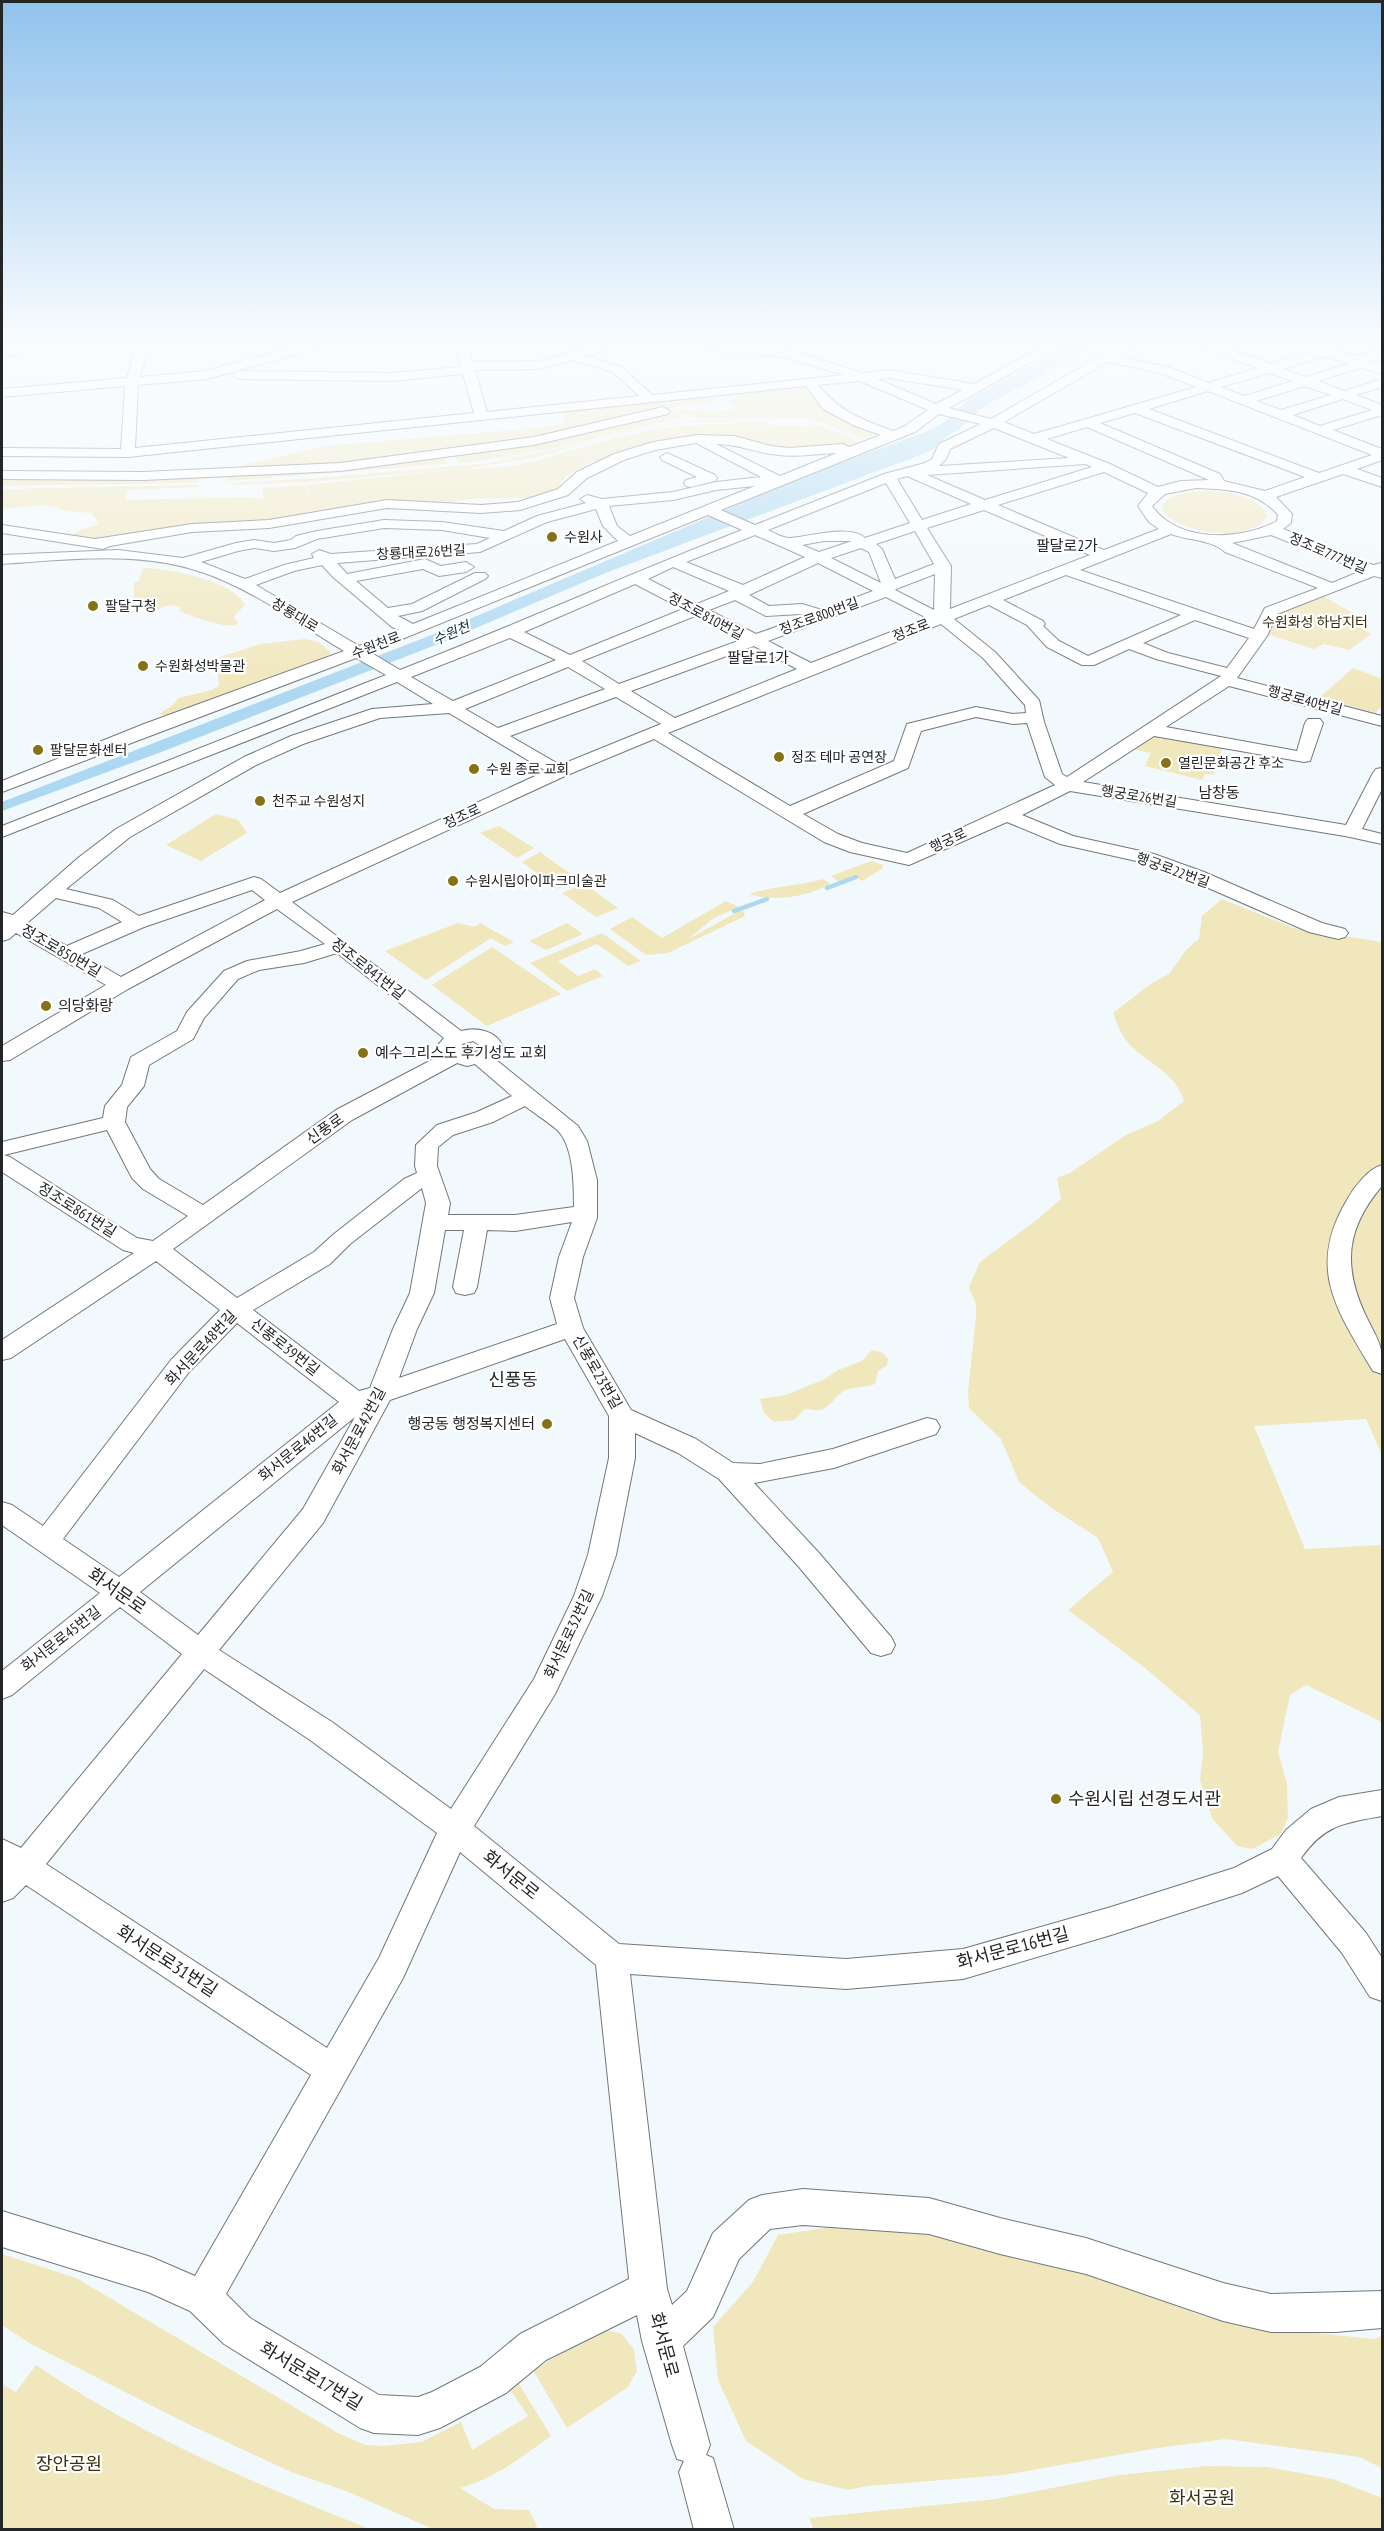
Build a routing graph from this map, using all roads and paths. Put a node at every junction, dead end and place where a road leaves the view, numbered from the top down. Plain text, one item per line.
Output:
1 (370, 462) edge
2 (608, 462) edge
3 (677, 462) edge
4 (742, 462) edge
5 (826, 462) edge
6 (935, 462) edge
7 (1074, 462) edge
8 (1091, 462) edge
9 (1180, 462) edge
10 (1278, 462) edge
11 (1363, 462) edge
12 (1105, 467) junction
13 (1343, 469) junction
14 (972, 470) junction
15 (906, 471) junction
16 (761, 472) junction
17 (2, 475) edge
18 (889, 477) junction
19 (1317, 477) junction
20 (710, 478) junction
21 (781, 481) junction
22 (1383, 483) edge
23 (1219, 485) junction
24 (940, 487) junction
25 (563, 492) junction
26 (1158, 492) junction
27 (1265, 496) junction
28 (637, 498) junction
29 (601, 503) junction
30 (982, 506) junction
31 (710, 510) junction
32 (920, 525) junction
33 (2, 529) edge
34 (757, 529) junction
35 (1172, 530) junction
36 (1274, 531) junction
37 (508, 536) junction
38 (1218, 538) junction
39 (630, 542) junction
40 (98, 543) junction
41 (786, 543) junction
42 (862, 543) junction
43 (295, 544) junction
44 (480, 548) junction
45 (128, 554) junction
46 (1102, 555) junction
47 (818, 557) junction
48 (2, 559) edge
49 (328, 559) junction
50 (185, 562) junction
51 (673, 562) junction
52 (943, 566) junction
53 (1065, 570) junction
54 (473, 571) junction
55 (1380, 571) edge
56 (634, 578) junction
57 (345, 579) junction
58 (244, 584) junction
59 (521, 587) junction
60 (1331, 588) junction
61 (888, 589) junction
62 (743, 591) junction
63 (989, 599) junction
64 (694, 610) junction
65 (387, 613) junction
66 (1195, 614) junction
67 (823, 615) junction
68 (942, 617) junction
69 (413, 630) junction
70 (511, 632) junction
71 (1259, 636) junction
72 (751, 640) junction
73 (1130, 644) junction
74 (357, 652) junction
75 (570, 661) junction
76 (810, 669) junction
77 (398, 676) junction
78 (1230, 677) junction
79 (616, 689) junction
80 (451, 708) junction
81 (1035, 718) junction
82 (1383, 721) edge
83 (1314, 723) dead end
84 (673, 724) junction
85 (1152, 730) junction
86 (654, 732) junction
87 (496, 735) junction
88 (170, 766) junction
89 (559, 772) junction
90 (1383, 773) edge
91 (6, 782) edge
92 (1068, 785) junction
93 (208, 786) junction
94 (789, 813) junction
95 (1005, 814) junction
96 (1352, 831) junction
97 (2, 832) edge
98 (1383, 839) edge
99 (52, 891) junction
100 (278, 901) junction
101 (137, 923) junction
102 (6, 925) edge
103 (1338, 933) dead end
104 (340, 946) junction
105 (66, 954) junction
106 (121, 985) junction
107 (456, 1047) junction
108 (2, 1055) edge
109 (527, 1097) junction
110 (114, 1122) junction
111 (2, 1149) edge
112 (2, 1162) edge
113 (1383, 1172) edge
114 (428, 1176) junction
115 (585, 1213) junction
116 (204, 1215) junction
117 (436, 1222) junction
118 (477, 1222) junction
119 (157, 1249) junction
120 (465, 1287) dead end
121 (236, 1309) junction
122 (571, 1328) junction
123 (2, 1352) edge
124 (1383, 1365) edge
125 (381, 1393) junction
126 (356, 1402) junction
127 (622, 1416) junction
128 (927, 1426) dead end
129 (728, 1472) junction
130 (2, 1512) edge
131 (45, 1543) junction
132 (120, 1592) junction
133 (881, 1645) dead end
134 (201, 1653) junction
135 (2, 1687) edge
136 (1383, 1803) edge
137 (455, 1829) junction
138 (1283, 1859) junction
139 (9, 1868) edge
140 (612, 1958) junction
141 (1383, 1986) edge
142 (332, 2070) junction
143 (2, 2229) edge
144 (649, 2289) junction
145 (203, 2298) junction
146 (1383, 2310) edge
147 (661, 2341) junction
148 (714, 2529) edge

1 - 17 street
2 - 25 street
3 - 20 street
4 - 16 street
5 - 21 street, 수원천로
6 - 15 street
7 - 14 street
8 - 12 street
9 - 23 street
10 - 19 street
11 - 13 street
12 - 26 street
12 - 30 street
13 - 19 street
13 - 22 street
14 - 15 street
14 - 24 street
15 - 18 street
15 - 24 street
16 - 20 street, 창룡대로26번길
16 - 21 street
18 - 32 street
18 - 34 street
19 - 27 street
20 - 28 street, 창룡대로26번길
21 - 28 street, 창룡대로26번길
21 - 31 street, 수원천로
23 - 26 street
23 - 27 street
24 - 30 street
25 - 29 street
25 - 40 street
26 - 35 street
27 - 36 street
28 - 29 street, 창룡대로26번길
29 - 37 street, 창룡대로26번길
29 - 39 street
30 - 32 street
30 - 46 street
31 - 34 street, 정조로800번길
31 - 39 street, 수원천로
32 - 42 street
32 - 52 street
33 - 40 street
34 - 41 street, 정조로800번길
34 - 51 street
35 - 38 street
35 - 46 street, 정조로
36 - 38 street
36 - 55 street, 정조로777번길
37 - 43 street
37 - 44 street, 창룡대로26번길
38 - 60 street
39 - 59 street, 수원천로
40 - 45 street
41 - 42 street
41 - 47 street, 정조로800번길
42 - 47 street
42 - 61 street
43 - 49 street
43 - 50 street
44 - 49 street, 창룡대로26번길
44 - 54 street
45 - 48 street, 창룡대로
45 - 50 street, 창룡대로
46 - 53 street, 정조로
47 - 61 street, 정조로800번길
47 - 62 street
49 - 57 street
49 - 58 street, 창룡대로26번길
50 - 58 street, 창룡대로
51 - 56 street
51 - 62 street
52 - 61 street, 정조로800번길
52 - 68 street, 정조로
53 - 63 street, 정조로
53 - 66 street
54 - 57 street
54 - 59 street
54 - 65 street
55 - 60 street, 행궁로
56 - 64 street, 정조로810번길
56 - 70 street
57 - 65 street
58 - 74 street, 창룡대로
59 - 69 street, 수원천로
60 - 71 street, 행궁로
61 - 67 street, 정조로800번길
61 - 68 street, 정조로800번길
62 - 64 street
62 - 67 street
63 - 68 street, 정조로
63 - 73 street
64 - 72 street, 정조로810번길
64 - 75 street
65 - 69 street
66 - 71 street
66 - 73 street
67 - 72 street, 정조로800번길
68 - 76 street, 정조로
68 - 81 street, 정조로800번길
69 - 74 street, 수원천로
70 - 75 street
70 - 77 street
71 - 78 street, 행궁로
72 - 76 street, 정조로810번길
72 - 79 street, 정조로800번길
73 - 78 street
74 - 77 street, 창룡대로
74 - 91 street, 수원천로
75 - 79 street
75 - 80 street
76 - 84 street, 정조로
77 - 80 street, 창룡대로
77 - 88 street
78 - 82 street, 행궁로40번길
78 - 85 street, 행궁로
79 - 84 street
79 - 87 street, 정조로800번길
80 - 87 street, 창룡대로
80 - 93 street
81 - 92 street, 정조로800번길
81 - 94 street
83 - 85 street
84 - 86 street, 정조로
85 - 92 street, 행궁로
86 - 89 street, 정조로
86 - 94 street, 행궁로
87 - 89 street, 창룡대로
88 - 93 street
88 - 97 street
89 - 100 street, 정조로
90 - 96 street
92 - 95 street, 행궁로
92 - 96 street, 행궁로26번길
93 - 99 street
94 - 95 street, 행궁로
95 - 103 street, 행궁로22번길
96 - 98 street, 행궁로26번길
99 - 101 street
99 - 102 street
100 - 101 street, 정조로841번길
100 - 104 street, 정조로841번길
100 - 106 street, 정조로
101 - 105 street
102 - 105 street, 정조로850번길
104 - 107 street, 정조로841번길
104 - 110 street
105 - 106 street, 정조로850번길
106 - 108 street, 정조로
107 - 109 street, 신풍로23번길
107 - 116 street, 신풍로
109 - 114 street, 화서문로42번길
109 - 115 street, 신풍로23번길
110 - 111 street
110 - 116 street
112 - 119 street, 정조로861번길
113 - 124 street
114 - 117 street, 화서문로42번길
114 - 121 street, 화서문로48번길
115 - 118 street
115 - 122 street, 신풍로23번길
116 - 119 street, 신풍로
117 - 118 street
117 - 125 street, 화서문로42번길
118 - 120 street
119 - 121 street, 신풍로39번길
119 - 123 street, 신풍로
121 - 126 street, 신풍로39번길
121 - 131 street, 화서문로48번길
122 - 125 street, 화서문로46번길
122 - 127 street, 신풍로23번길
125 - 126 street, 화서문로46번길
125 - 134 street, 화서문로42번길
126 - 132 street, 화서문로46번길
127 - 129 street, 신풍로23번길
127 - 137 street, 화서문로32번길
128 - 129 street, 신풍로23번길
129 - 133 street, 신풍로23번길
130 - 131 street, 화서문로
131 - 132 street, 화서문로
132 - 134 street, 화서문로
132 - 135 street, 화서문로45번길
134 - 137 street, 화서문로
134 - 139 street, 화서문로42번길
136 - 138 street, 화서문로16번길
137 - 140 street, 화서문로
137 - 142 street
138 - 140 street, 화서문로16번길
138 - 141 street
139 - 142 street, 화서문로31번길
140 - 144 street, 화서문로
142 - 145 street
143 - 145 street, 화서문로17번길
144 - 145 street, 화서문로17번길
144 - 147 street, 화서문로
146 - 147 street
147 - 148 street, 화서문로

